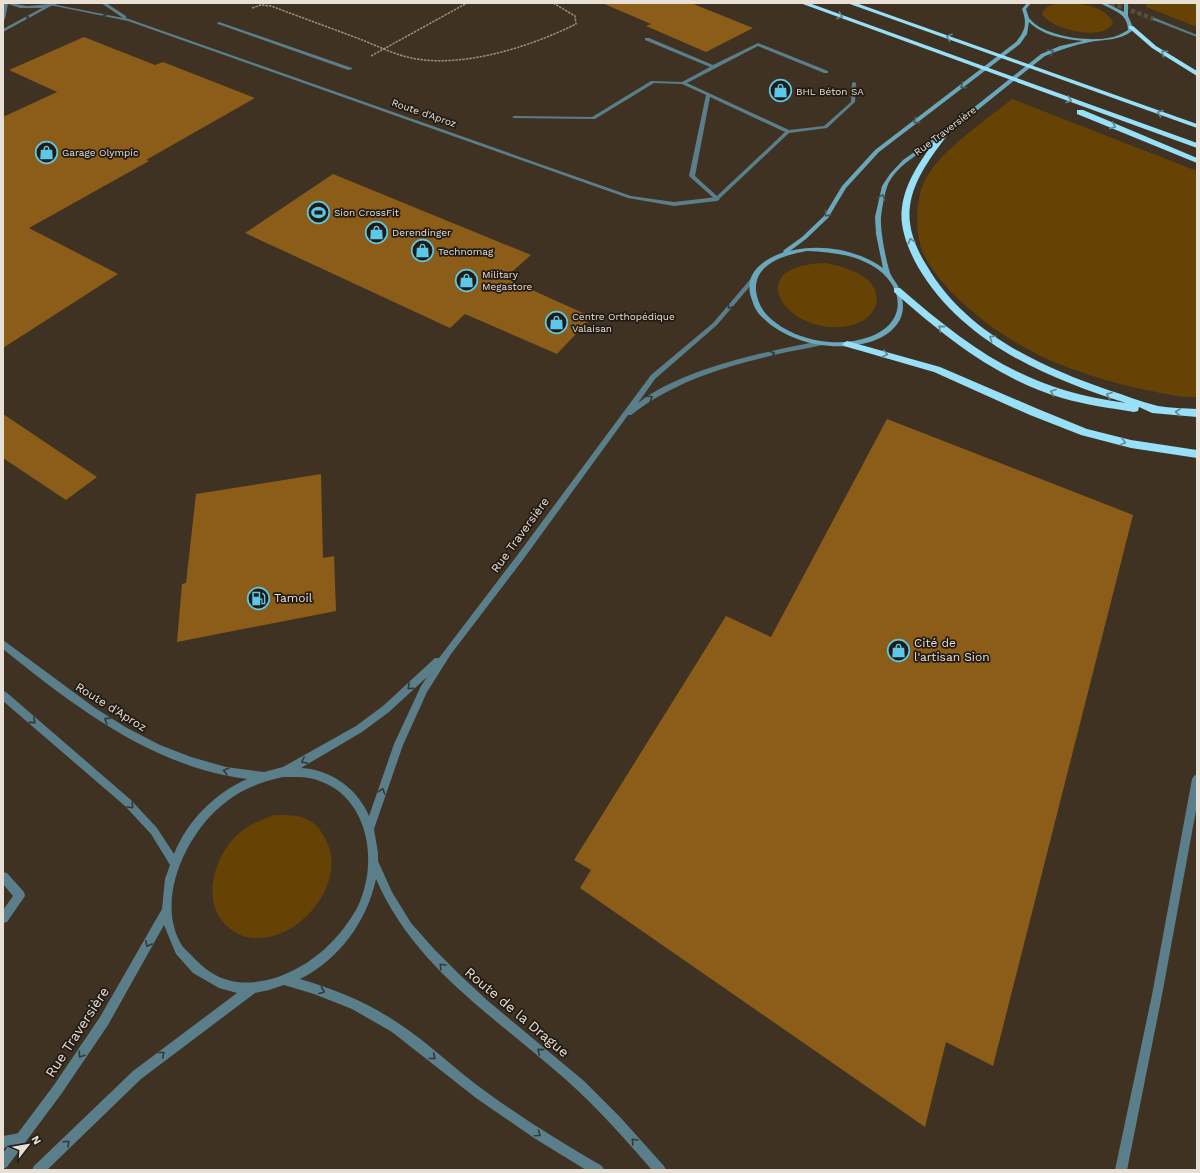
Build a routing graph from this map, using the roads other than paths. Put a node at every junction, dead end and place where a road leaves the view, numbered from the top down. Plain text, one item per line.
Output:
1 (7, 3) edge
2 (59, 3) edge
3 (103, 3) edge
4 (803, 3) edge
5 (850, 3) edge
6 (1029, 3) edge
7 (1102, 3) edge
8 (1126, 3) edge
9 (51, 5) junction
10 (1126, 16) junction
11 (3, 19) edge
12 (1028, 19) junction
13 (1154, 19) tunnel mouth
14 (128, 20) junction
15 (218, 23) dead end
16 (1131, 26) junction
17 (3, 31) edge
18 (887, 33) junction
19 (1197, 36) edge
20 (647, 39) dead end
21 (1093, 40) junction
22 (713, 67) junction
23 (350, 69) dead end
24 (826, 72) dead end
25 (1197, 74) edge
26 (683, 83) junction
27 (854, 83) dead end
28 (708, 95) junction
29 (514, 117) dead end
30 (1197, 126) edge
31 (788, 132) junction
32 (944, 134) junction
33 (1197, 146) edge
34 (1197, 161) edge
35 (717, 200) junction
36 (780, 255) junction
37 (755, 277) junction
38 (888, 277) junction
39 (897, 290) junction
40 (820, 343) junction
41 (847, 344) junction
42 (1160, 410) junction
43 (1197, 413) edge
44 (610, 432) junction
45 (1197, 454) edge
46 (3, 644) edge
47 (448, 651) junction
48 (3, 695) edge
49 (283, 772) junction
50 (264, 776) junction
51 (1197, 779) edge
52 (370, 828) junction
53 (374, 862) junction
54 (174, 863) junction
55 (3, 877) edge
56 (166, 910) junction
57 (3, 918) edge
58 (285, 980) junction
59 (252, 988) junction
60 (20, 1138) junction
61 (3, 1142) edge
62 (3, 1163) edge
63 (38, 1170) edge
64 (598, 1170) edge
65 (660, 1170) edge
66 (1122, 1170) edge

1 - 9 street
1 - 11 street
2 - 9 street
3 - 14 street, Route d'Aproz
4 -> 18 highway
30 -> 5 highway
6 - 12 main road
7 - 10 main road
8 - 10 main road
9 -> 14 street, Route d'Aproz
17 -> 9 street
10 - 16 main road
12 - 21 main road, Rue Traversière
12 -> 36 main road
13 - 19 street
14 - 35 street, Route d'Aproz
15 - 23 street
16 - 21 main road, Rue Traversière
25 -> 16 highway
18 -> 33 highway
18 -> 34 highway
20 - 22 street
32 -> 21 main road, Rue Traversière
22 - 24 street
22 - 26 street
26 - 28 street
26 - 29 street
27 - 31 street
28 - 31 street
28 - 35 street
31 - 35 street
38 -> 32 main road, Rue Traversière
42 -> 32 highway
36 - 37 main road
36 - 38 main road
37 - 40 main road
37 -> 44 street, Rue Traversière
38 - 39 main road
39 - 41 main road
42 -> 39 highway
40 - 41 main road
44 -> 40 street, Rue Traversière
41 -> 45 highway
43 -> 42 highway
44 - 47 street, Rue Traversière
50 -> 46 street, Route d'Aproz
47 -> 49 street, Rue Traversière
52 -> 47 street, Rue Traversière
48 -> 54 street
49 - 50 street
49 - 52 street
50 - 54 street
51 - 66 street
52 - 53 street
53 - 58 street
65 -> 53 street, Route de la Drague
54 - 56 street
55 - 57 street
56 - 59 street
56 -> 60 street, Rue Traversière
58 - 59 street
58 -> 64 street
63 -> 59 street
60 - 61 street
60 - 62 street, Rue Traversière

